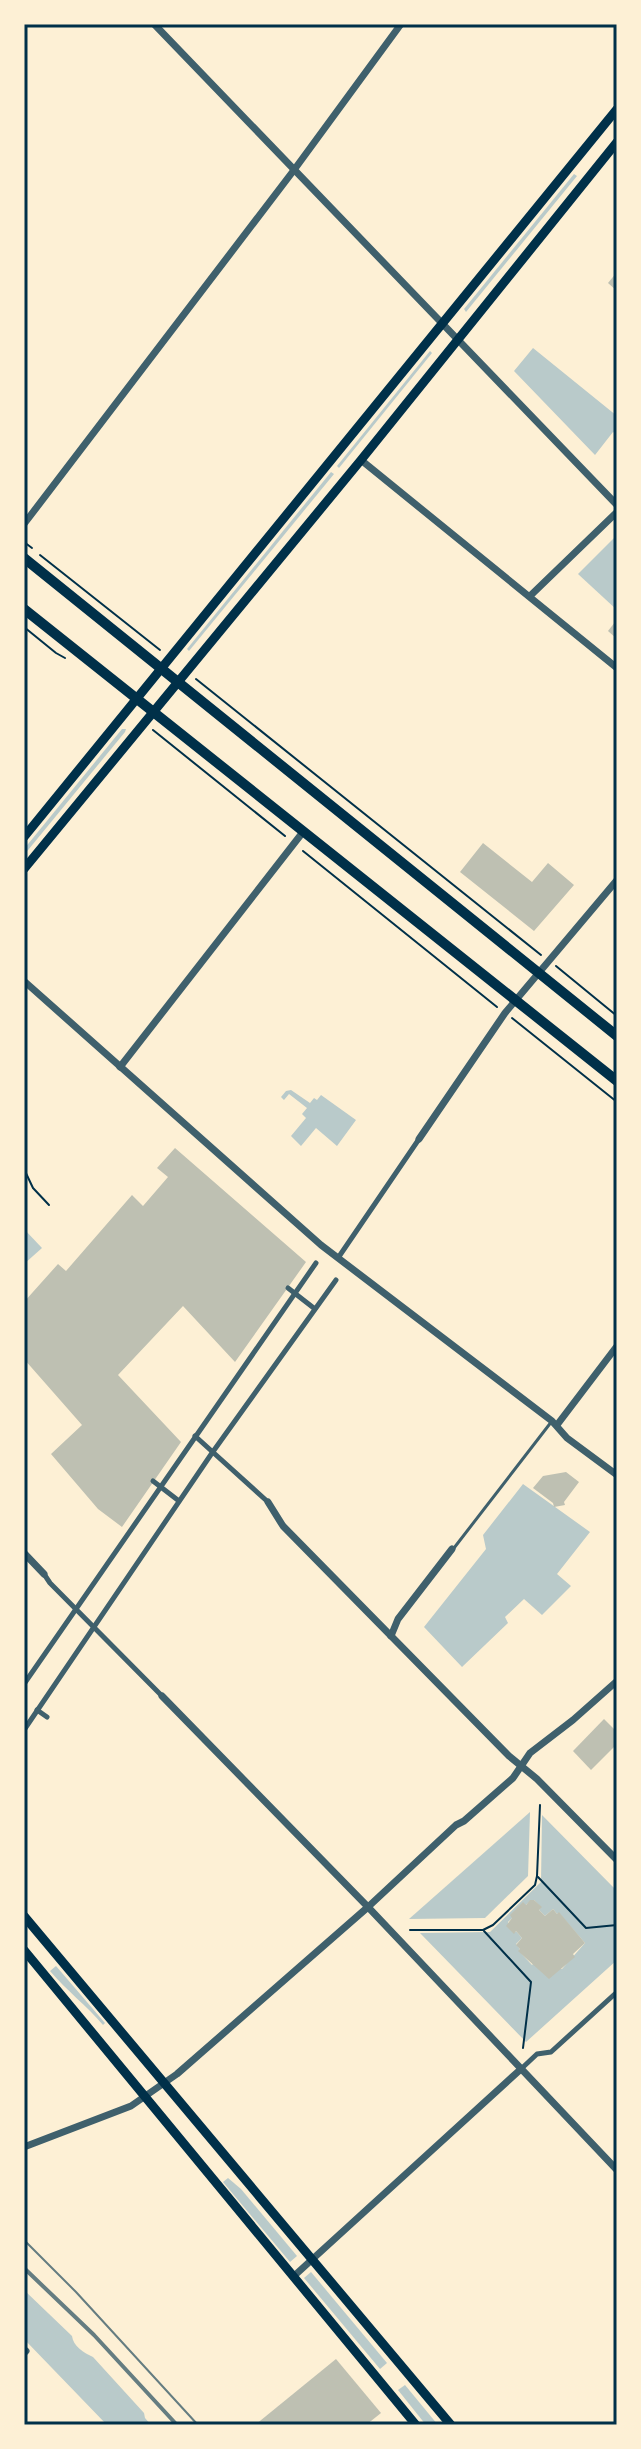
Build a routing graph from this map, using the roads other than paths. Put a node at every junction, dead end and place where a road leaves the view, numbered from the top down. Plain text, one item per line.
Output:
1 (154, 24) edge
2 (401, 24) edge
3 (617, 109) edge
4 (617, 142) edge
5 (294, 170) junction
6 (443, 325) junction
7 (457, 339) junction
8 (361, 460) junction
9 (617, 505) edge
10 (617, 512) edge
11 (24, 524) edge
12 (24, 558) edge
13 (530, 596) junction
14 (24, 609) edge
15 (161, 668) junction
16 (617, 668) edge
17 (178, 682) junction
18 (136, 699) junction
19 (153, 713) junction
20 (303, 832) junction
21 (24, 837) edge
22 (24, 869) edge
23 (617, 880) edge
24 (538, 973) junction
25 (24, 981) edge
26 (516, 999) junction
27 (617, 1036) edge
28 (120, 1067) junction
29 (617, 1081) edge
30 (419, 1139) joint
31 (338, 1258) junction
32 (316, 1263) dead end
33 (336, 1280) dead end
34 (291, 1290) junction
35 (315, 1309) junction
36 (617, 1346) edge
37 (554, 1423) junction
38 (195, 1436) junction
39 (212, 1453) junction
40 (617, 1475) edge
41 (153, 1481) dead end
42 (160, 1487) junction
43 (179, 1501) junction
44 (268, 1502) joint
45 (452, 1549) joint
46 (24, 1553) edge
47 (44, 1574) joint
48 (77, 1609) junction
49 (94, 1626) junction
50 (391, 1636) junction
51 (617, 1681) edge
52 (24, 1684) edge
53 (162, 1696) joint
54 (37, 1710) junction
55 (47, 1717) dead end
56 (24, 1730) edge
57 (521, 1766) junction
58 (617, 1860) edge
59 (368, 1907) junction
60 (24, 1916) edge
61 (24, 1950) edge
62 (617, 1992) edge
63 (521, 2069) junction
64 (164, 2083) junction
65 (145, 2096) junction
66 (24, 2147) edge
67 (617, 2170) edge
68 (313, 2260) junction
69 (294, 2276) junction
70 (416, 2425) edge
71 (451, 2425) edge

1 - 5 street
2 - 5 street
3 - 6 main road
4 - 7 main road
5 - 6 street
5 - 11 street
6 - 7 street
6 - 15 main road
7 - 8 main road
7 - 9 street
8 - 13 street
8 - 17 main road
10 - 13 street
12 - 15 main road
13 - 16 street
14 - 18 main road
15 - 17 main road
15 - 18 main road
17 - 19 main road
17 - 24 main road
18 - 19 main road
18 - 21 main road
19 - 20 main road
19 - 22 main road
20 - 26 main road
20 - 28 street
23 - 24 street
24 - 26 street
24 - 27 main road
25 - 28 street
26 - 29 main road
26 - 30 street
28 - 31 street
30 - 31 street
31 - 37 street
32 - 34 street
33 - 35 street
34 - 35 street
34 - 38 street
35 - 39 street
36 - 37 street
37 - 40 street
37 - 45 lane
38 - 39 street
38 - 42 street
39 - 43 street
39 - 44 street
41 - 42 street
42 - 43 street
42 - 48 street
43 - 49 street
44 - 50 street
45 - 50 street
46 - 47 street
47 - 48 street
48 - 49 street
48 - 52 street
49 - 53 street
49 - 54 street
50 - 57 street
51 - 57 street
53 - 59 street
54 - 55 street
54 - 56 street
57 - 58 street
57 - 59 street
59 - 63 street
59 - 64 street
60 - 64 main road
61 - 65 main road
62 - 63 street
63 - 67 street
63 - 68 street
64 - 65 street
64 - 68 main road
65 - 66 street
65 - 69 main road
68 - 69 street
68 - 71 main road
69 - 70 main road

